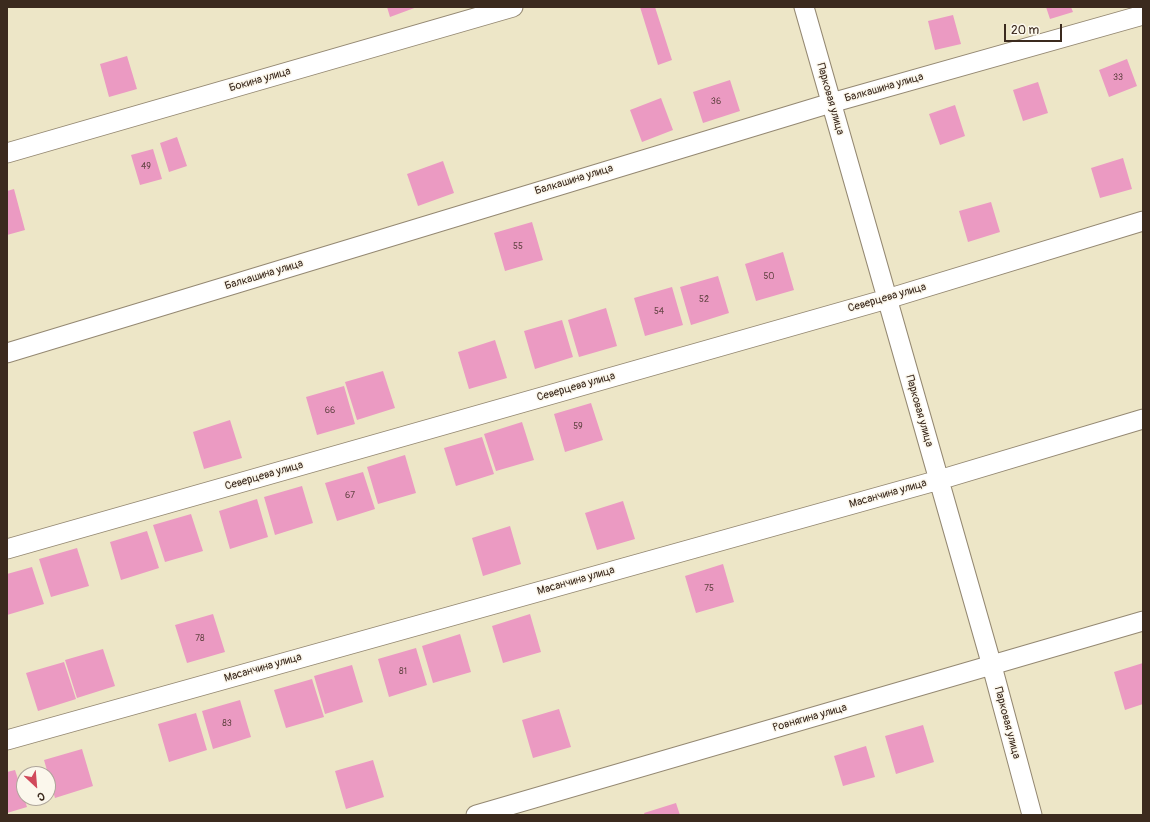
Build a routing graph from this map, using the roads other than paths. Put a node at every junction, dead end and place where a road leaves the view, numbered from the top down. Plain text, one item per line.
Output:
1 (513, 7) edge
2 (804, 7) edge
3 (1143, 15) edge
4 (831, 103) junction
5 (7, 153) edge
6 (1143, 221) edge
7 (887, 299) junction
8 (7, 353) edge
9 (1143, 419) edge
10 (939, 480) junction
11 (7, 549) edge
12 (1143, 622) edge
13 (992, 666) junction
14 (7, 740) edge
15 (476, 815) edge
16 (1032, 815) edge

1 - 5 street, Бокина улица
2 - 4 street, Парковая улица
3 - 4 street, Балкашина улица
4 - 7 street, Парковая улица
4 - 8 street, Балкашина улица
6 - 7 street, Северцева улица
7 - 10 street, Парковая улица
7 - 11 street, Северцева улица
9 - 10 street, Масанчина улица
10 - 13 street, Парковая улица
10 - 14 street, Масанчина улица
12 - 13 street, Ровнягина улица
13 - 15 street, Ровнягина улица
13 - 16 street, Парковая улица

